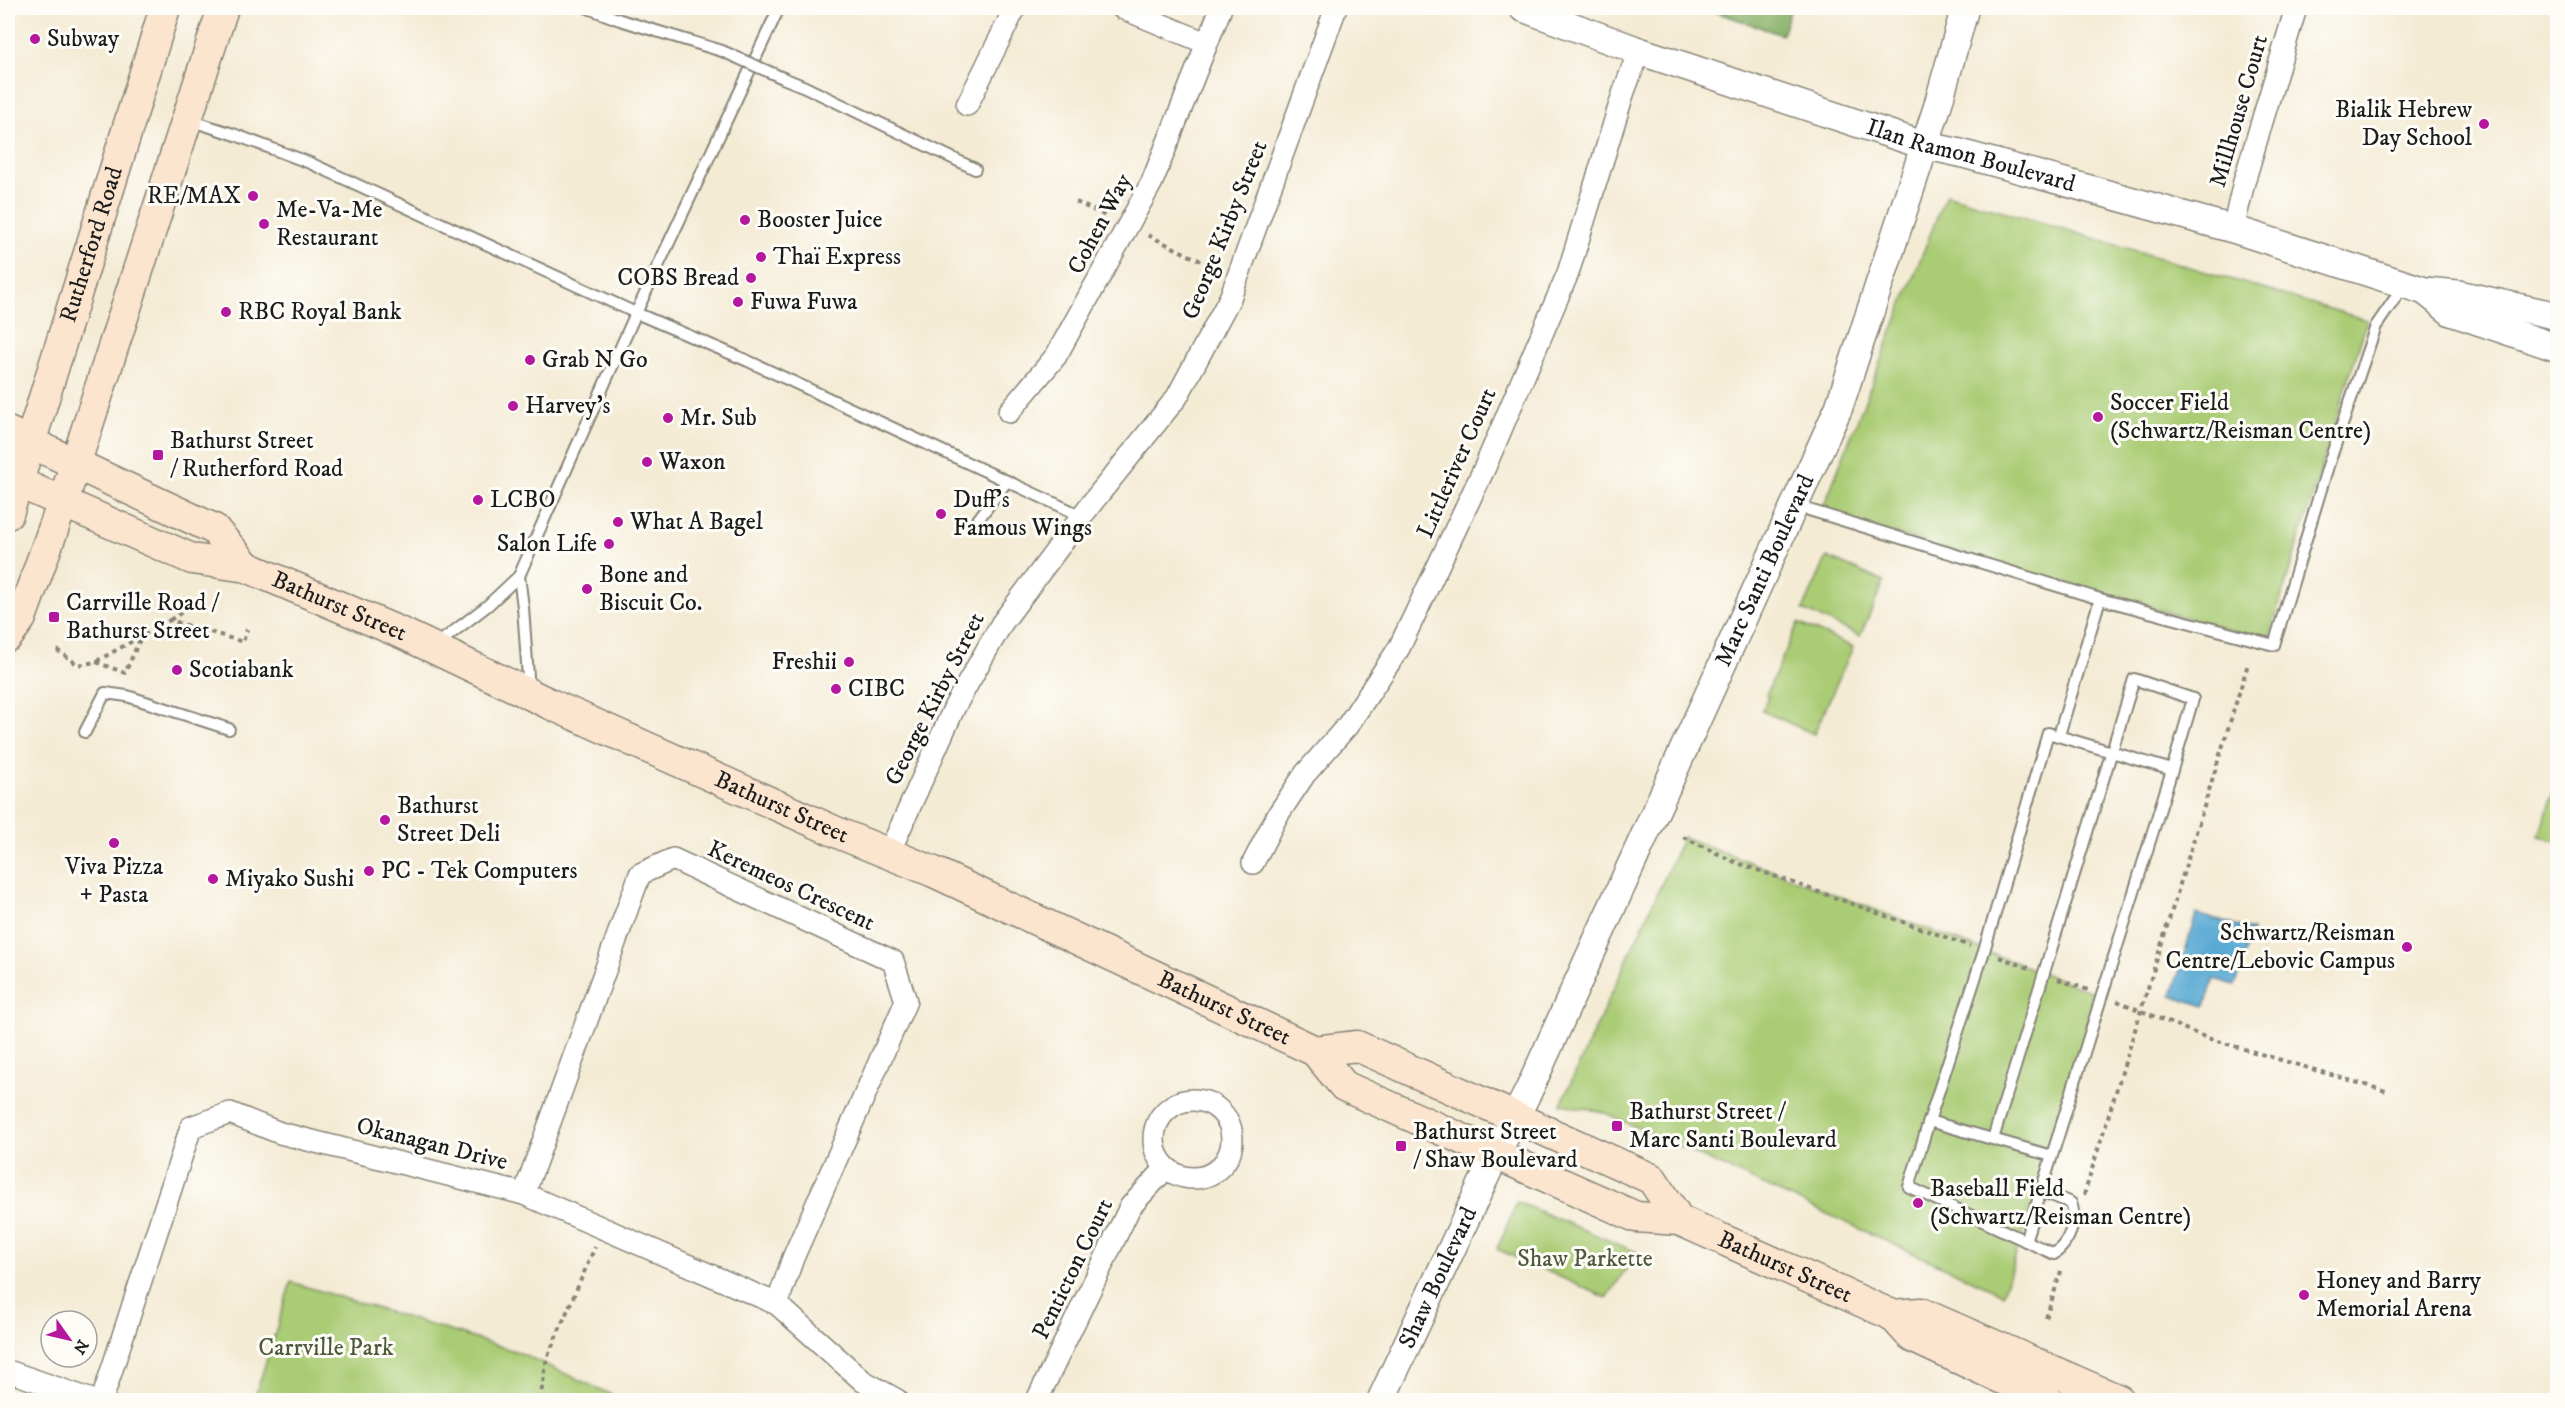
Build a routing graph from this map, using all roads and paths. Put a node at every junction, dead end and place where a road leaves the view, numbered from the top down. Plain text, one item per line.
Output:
1 (165, 8) edge
2 (223, 8) edge
3 (588, 8) edge
4 (779, 8) edge
5 (1015, 8) edge
6 (1122, 8) edge
7 (1221, 8) edge
8 (1336, 8) edge
9 (1523, 8) edge
10 (1965, 8) edge
11 (2296, 8) edge
12 (1206, 43) junction
13 (1640, 51) junction
14 (967, 105) dead end
15 (187, 120) junction
16 (1923, 145) junction
17 (975, 169) dead end
18 (1076, 202) dead end
19 (1129, 226) junction
20 (2233, 229) junction
21 (1209, 265) dead end
22 (2415, 287) junction
23 (636, 313) junction
24 (2558, 316) edge
25 (2558, 348) edge
26 (1009, 412) dead end
27 (19, 437) edge
28 (75, 462) junction
29 (12, 480) edge
30 (1007, 481) junction
31 (63, 502) junction
32 (1795, 506) junction
33 (8, 514) edge
34 (1082, 516) junction
35 (976, 521) dead end
36 (247, 567) junction
37 (519, 576) junction
38 (2100, 599) junction
39 (190, 601) dead end
40 (170, 620) junction
41 (247, 629) dead end
42 (8, 636) edge
43 (142, 636) junction
44 (431, 648) junction
45 (57, 650) dead end
46 (95, 662) junction
47 (2248, 664) dead end
48 (530, 694) junction
49 (229, 729) dead end
50 (85, 732) dead end
51 (2059, 735) junction
52 (2111, 752) junction
53 (2172, 770) junction
54 (889, 853) junction
55 (1253, 863) dead end
56 (1316, 1051) junction
57 (1515, 1116) junction
58 (1929, 1121) junction
59 (1993, 1139) junction
60 (1495, 1156) junction
61 (2052, 1156) junction
62 (1166, 1168) dead end
63 (2042, 1191) junction
64 (524, 1194) junction
65 (2081, 1205) dead end
66 (1679, 1220) junction
67 (2025, 1241) junction
68 (598, 1242) dead end
69 (2063, 1262) dead end
70 (777, 1304) junction
71 (1892, 1315) junction
72 (2046, 1318) dead end
73 (8, 1371) edge
74 (92, 1401) edge
75 (102, 1401) edge
76 (540, 1401) edge
77 (897, 1401) edge
78 (1037, 1401) edge
79 (1382, 1401) edge
80 (2048, 1401) edge
81 (2119, 1401) edge

1 - 27 main road, Rutherford Road
2 - 15 main road
3 - 17 lane, bridge
4 - 23 lane
5 - 14 street
6 - 12 street
7 - 12 street, Cohen Way
8 - 34 street, George Kirby Street
9 - 13 street, Ilan Ramon Boulevard
10 - 16 street, Marc Santi Boulevard
11 - 20 street, Millhouse Court
12 - 19 street, Cohen Way
13 - 16 street, Ilan Ramon Boulevard
13 - 55 street, Littleriver Court
15 - 23 lane
15 - 28 main road
16 - 20 street, Ilan Ramon Boulevard
16 - 32 street, Marc Santi Boulevard
18 - 19 path
19 - 21 path
19 - 26 street, Cohen Way
20 - 22 street, Ilan Ramon Boulevard
22 - 24 street, Ilan Ramon Boulevard
22 - 25 street, Ilan Ramon Boulevard
22 - 38 lane
23 - 30 lane
23 - 37 lane
27 - 28 main road, Bathurst Street
27 - 29 main road, Rutherford Road
28 - 31 main road
28 - 36 main road, Bathurst Street
29 - 31 main road, Bathurst Street
29 - 33 main road, Rutherford Road
30 - 34 lane
30 - 35 lane
31 - 36 main road, Bathurst Street
31 - 42 main road
32 - 38 lane
32 - 57 street, Marc Santi Boulevard
34 - 54 street, George Kirby Street
36 - 44 main road, Bathurst Street
37 - 44 lane
37 - 48 lane
38 - 51 lane
39 - 40 path
40 - 41 path
40 - 43 path
43 - 46 path
43 - 46 path
44 - 48 main road, Bathurst Street
45 - 46 path
47 - 65 path
48 - 54 main road, Bathurst Street
49 - 50 lane
51 - 52 lane
51 - 58 lane
52 - 53 lane
52 - 53 lane
52 - 59 lane
53 - 61 lane
54 - 56 main road, Bathurst Street
56 - 57 main road, Bathurst Street
56 - 60 main road, Bathurst Street
57 - 60 street, Marc Santi Boulevard
57 - 66 main road, Bathurst Street
58 - 59 lane
58 - 67 lane
59 - 61 lane
60 - 66 main road, Bathurst Street
60 - 79 street, Shaw Boulevard
61 - 63 lane
62 - 78 street, Penticton Court
63 - 67 lane
63 - 67 lane
64 - 70 street, Okanagan Drive
64 - 70 street, Keremeos Crescent
64 - 75 street, Okanagan Drive
66 - 71 main road, Bathurst Street
68 - 76 path
69 - 72 path
70 - 77 street, Okanagan Drive
71 - 80 main road, Bathurst Street
71 - 81 main road, Bathurst Street
73 - 74 street

